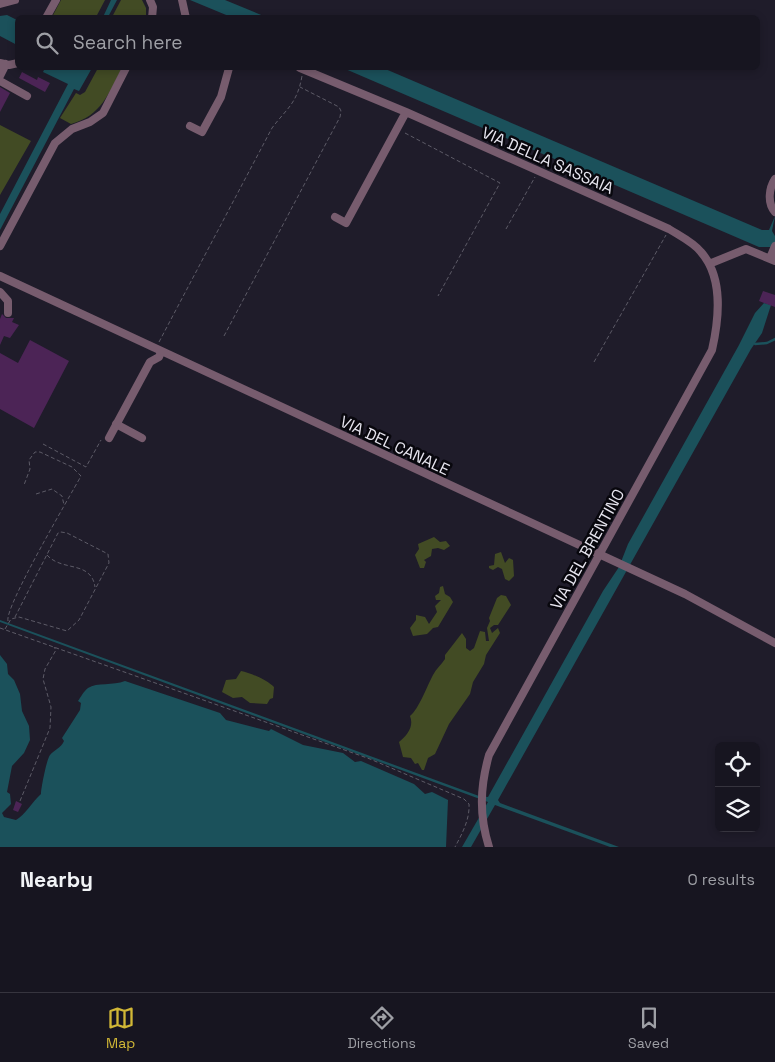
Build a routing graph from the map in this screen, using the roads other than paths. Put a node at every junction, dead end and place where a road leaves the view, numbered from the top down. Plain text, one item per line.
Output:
1 (15, 0) edge
2 (56, 0) edge
3 (150, 0) edge
4 (182, 0) edge
5 (0, 4) edge
6 (185, 14) edge
7 (48, 15) edge
8 (152, 15) edge
9 (3, 64) edge
10 (125, 70) edge
11 (228, 70) edge
12 (307, 70) edge
13 (0, 76) edge
14 (0, 81) edge
15 (27, 96) dead end
16 (406, 112) junction
17 (190, 126) dead end
18 (775, 179) edge
19 (775, 212) edge
20 (335, 217) dead end
21 (0, 246) edge
22 (775, 246) edge
23 (772, 259) edge
24 (709, 264) junction
25 (0, 276) edge
26 (0, 292) edge
27 (8, 313) dead end
28 (158, 350) junction
29 (116, 424) junction
30 (107, 435) road end
31 (142, 438) dead end
32 (600, 555) junction
33 (775, 644) edge
34 (489, 847) edge

1 - 5 street
2 - 7 street
3 - 8 street
4 - 6 street
9 - 13 street
10 - 21 street
11 - 17 street
12 - 16 street, VIA DELLA SASSAIA
14 - 15 street
16 - 20 street
16 - 24 street, VIA DELLA SASSAIA
18 - 19 street
22 - 23 street
23 - 24 street
24 - 32 street, VIA DEL BRENTINO
25 - 28 street, VIA DEL CANALE
26 - 27 street
28 - 29 street
28 - 32 street, VIA DEL CANALE
29 - 30 street
29 - 31 street
32 - 33 street, VIA DEL CANALE
32 - 34 street, VIA DEL BRENTINO

